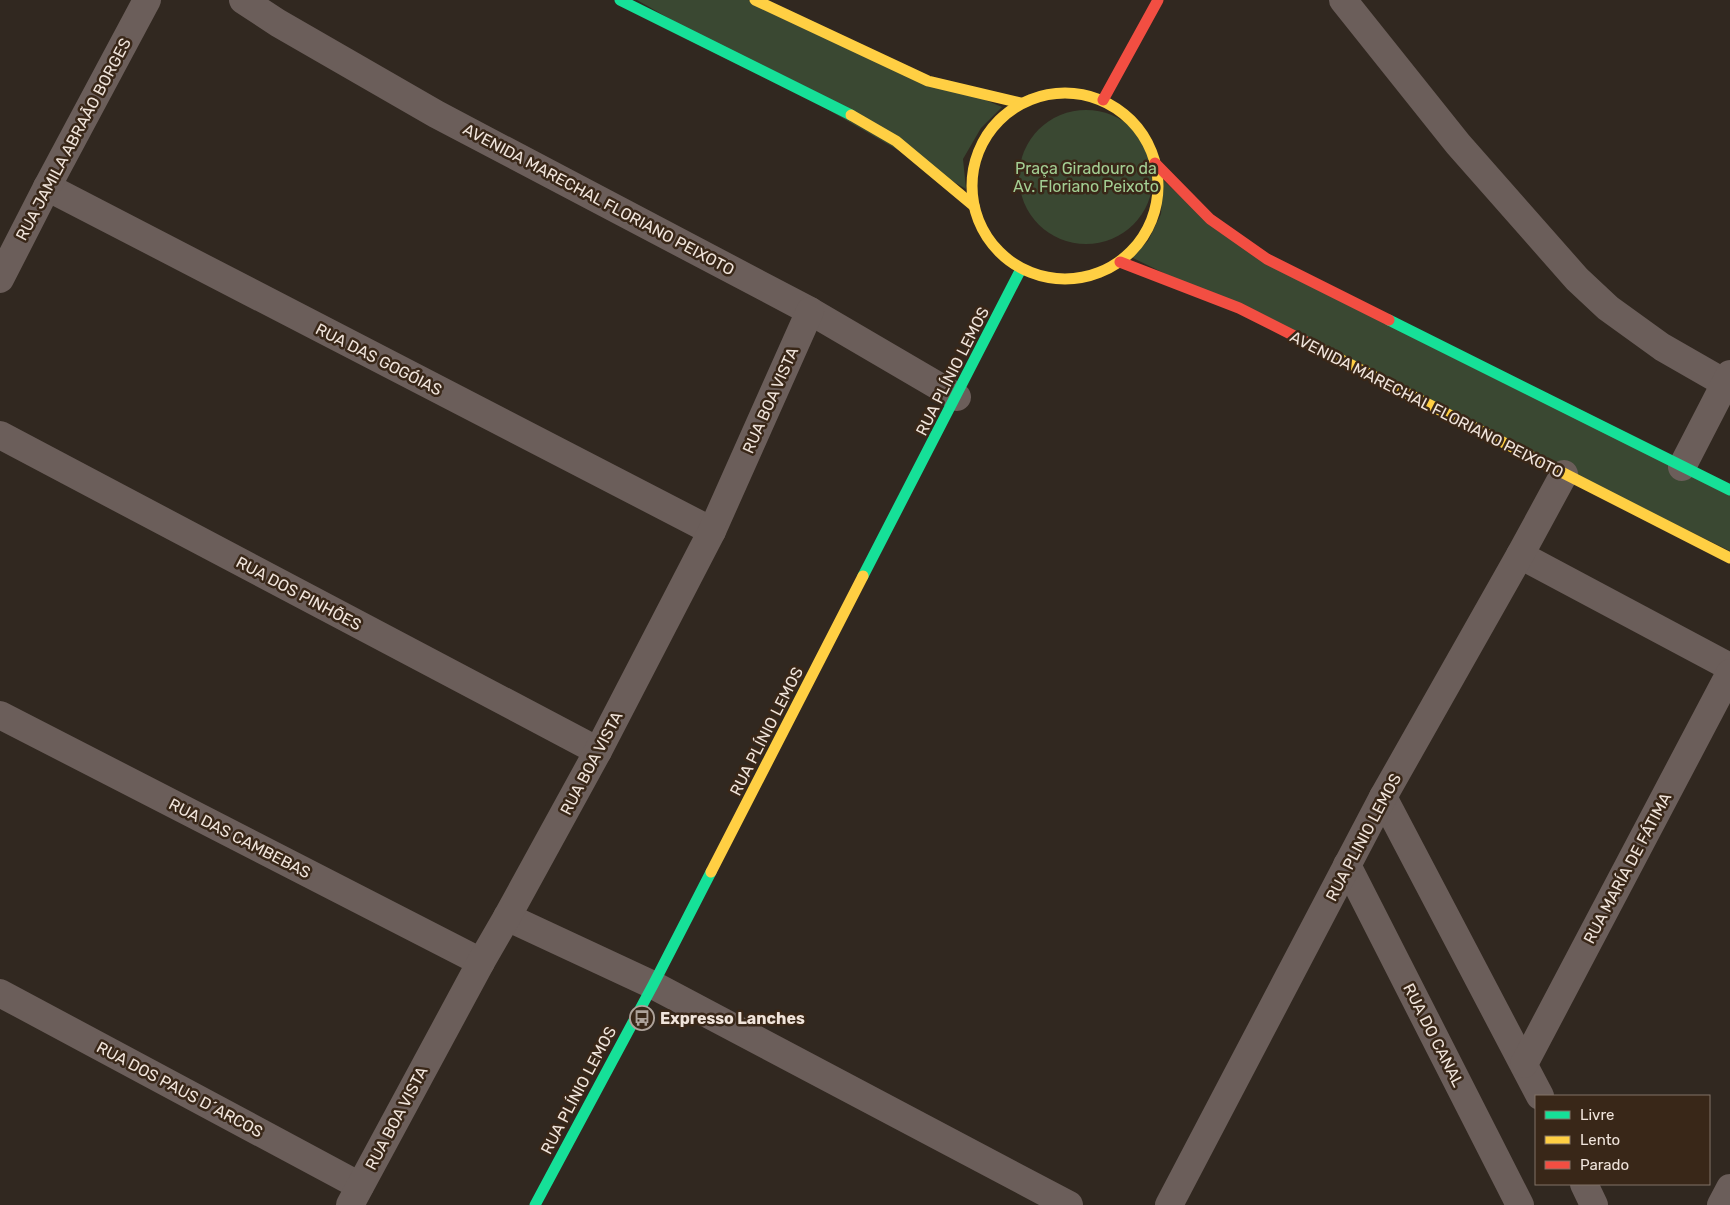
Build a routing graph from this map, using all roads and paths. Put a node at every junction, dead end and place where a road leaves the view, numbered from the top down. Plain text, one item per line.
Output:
1 (147, 0) edge
2 (242, 0) edge
3 (620, 0) edge
4 (755, 0) edge
5 (1158, 0) edge
6 (1343, 0) edge
7 (1103, 100) junction
8 (1021, 103) junction
9 (1155, 163) junction
10 (47, 187) junction
11 (974, 206) junction
12 (1120, 262) junction
13 (1022, 270) junction
14 (0, 279) edge
15 (810, 311) junction
16 (1728, 382) edge
17 (957, 397) junction
18 (0, 435) edge
19 (1682, 467) junction
20 (1564, 474) junction
21 (1730, 490) edge
22 (712, 531) junction
23 (1520, 555) junction
24 (1730, 558) edge
25 (1730, 667) edge
26 (1730, 673) edge
27 (0, 715) edge
28 (598, 751) junction
29 (1383, 797) junction
30 (1347, 866) junction
31 (508, 917) junction
32 (481, 962) junction
33 (653, 984) junction
34 (0, 993) edge
35 (1524, 1064) junction
36 (1540, 1095) edge
37 (1584, 1185) edge
38 (1730, 1188) edge
39 (355, 1195) edge
40 (535, 1205) edge
41 (1069, 1205) edge
42 (1169, 1205) edge
43 (1520, 1205) edge
44 (1594, 1205) edge
45 (1721, 1205) edge

1 - 10 street, RUA JAMILA ABRAÃO BORGES
2 - 15 street, AVENIDA MARECHAL FLORIANO PEIXOTO
3 - 11 main road
4 - 8 main road
5 - 7 main road
6 - 16 street
7 - 8 main road
7 - 9 main road
8 - 11 main road
9 - 12 main road
9 - 19 main road
10 - 14 street, RUA JAMILA ABRAÃO BORGES
10 - 22 street, RUA DAS GOGÓIAS
11 - 13 main road
12 - 13 main road
12 - 20 main road, AVENIDA MARECHAL FLORIANO PEIXOTO
13 - 17 main road, RUA PLÍNIO LEMOS
15 - 17 street, AVENIDA MARECHAL FLORIANO PEIXOTO
15 - 22 street, RUA BOA VISTA
16 - 19 street
17 - 33 main road, RUA PLÍNIO LEMOS
18 - 28 street, RUA DOS PINHÕES
19 - 21 main road
20 - 23 street, RUA PLINIO LEMOS
20 - 24 main road, AVENIDA MARECHAL FLORIANO PEIXOTO
22 - 28 street, RUA BOA VISTA
23 - 25 street
23 - 29 street, RUA PLINIO LEMOS
26 - 35 street, RUA MARÍA DE FÁTIMA
27 - 32 street, RUA DAS CAMBEBAS
28 - 31 street, RUA BOA VISTA
29 - 30 street, RUA PLINIO LEMOS
29 - 35 street
30 - 42 street, RUA PLINIO LEMOS
30 - 43 street, RUA DO CANAL
31 - 32 street, RUA BOA VISTA
31 - 33 street
32 - 39 street, RUA BOA VISTA
33 - 40 main road, RUA PLÍNIO LEMOS
33 - 41 street
34 - 39 street, RUA DOS PAUS D´ARCOS
35 - 36 street
37 - 44 street
38 - 45 street

